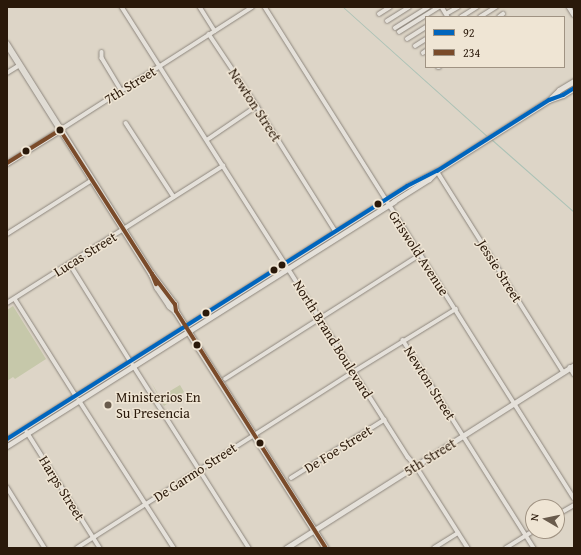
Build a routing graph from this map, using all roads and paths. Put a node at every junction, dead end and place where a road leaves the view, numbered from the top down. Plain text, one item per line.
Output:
1 (122, 7) edge
2 (200, 7) edge
3 (252, 7) edge
4 (265, 7) edge
5 (390, 7) edge
6 (409, 7) edge
7 (428, 7) edge
8 (440, 7) edge
9 (458, 7) edge
10 (477, 7) edge
11 (496, 7) edge
12 (569, 7) edge
13 (379, 14) dead end
14 (503, 14) dead end
15 (574, 15) edge
16 (428, 16) edge
17 (447, 16) edge
18 (463, 16) edge
19 (482, 16) edge
20 (500, 16) edge
21 (425, 18) edge
22 (387, 21) dead end
23 (395, 28) dead end
24 (425, 28) edge
25 (215, 31) junction
26 (399, 32) dead end
27 (209, 34) junction
28 (407, 39) dead end
29 (425, 40) edge
30 (7, 44) edge
31 (415, 46) dead end
32 (102, 52) dead end
33 (20, 65) junction
34 (160, 66) junction
35 (7, 73) edge
36 (574, 80) edge
37 (574, 88) edge
38 (121, 90) junction
39 (549, 100) junction
40 (257, 106) junction
41 (126, 123) dead end
42 (60, 130) junction
43 (207, 140) junction
44 (7, 163) edge
45 (223, 166) junction
46 (437, 171) junction
47 (92, 180) junction
48 (174, 197) junction
49 (385, 200) junction
50 (389, 205) junction
51 (124, 229) junction
52 (335, 232) junction
53 (7, 234) edge
54 (338, 237) junction
55 (421, 254) junction
56 (285, 263) junction
57 (70, 264) junction
58 (288, 268) junction
59 (15, 298) junction
60 (7, 304) edge
61 (456, 309) junction
62 (320, 318) junction
63 (187, 329) junction
64 (403, 340) junction
65 (132, 364) junction
66 (572, 366) edge
67 (563, 371) junction
68 (354, 372) junction
69 (574, 374) edge
70 (225, 379) dead end
71 (78, 398) junction
72 (514, 403) junction
73 (384, 420) junction
74 (26, 431) junction
75 (254, 435) junction
76 (464, 436) junction
77 (7, 439) edge
78 (7, 446) edge
79 (416, 466) junction
80 (199, 470) junction
81 (291, 478) dead end
82 (7, 488) edge
83 (574, 498) edge
84 (146, 504) junction
85 (574, 505) edge
86 (565, 510) edge
87 (314, 529) junction
88 (458, 533) junction
89 (525, 533) edge
90 (525, 536) edge
91 (94, 538) junction
92 (528, 539) edge
93 (45, 548) edge
94 (77, 548) edge
95 (100, 548) edge
96 (174, 548) edge
97 (249, 548) edge
98 (286, 548) edge
99 (326, 548) edge
100 (434, 548) edge
101 (468, 548) edge
102 (506, 548) edge
103 (534, 548) edge

1 - 34 street, North Brand Boulevard
2 - 25 street
3 - 25 street, 7th Street
4 - 49 street, Griswold Avenue
5 - 13 street
6 - 22 street
7 - 23 street
8 - 16 street
8 - 17 street
9 - 17 street
10 - 18 street
11 - 19 street
12 - 15 street
14 - 20 street
21 - 26 street
24 - 28 street
25 - 27 street, 7th Street
27 - 34 street, 7th Street
27 - 40 street, Newton Street
29 - 31 street
30 - 33 main road
32 - 38 street
33 - 35 street
33 - 42 main road
34 - 38 street, 7th Street
34 - 43 street, North Brand Boulevard
36 - 39 main road
37 - 39 main road
38 - 42 street, 7th Street
39 - 46 main road
40 - 43 street
40 - 52 street, Newton Street
41 - 48 street
42 - 44 main road, 7th Street
42 - 47 main road
43 - 45 street, North Brand Boulevard
45 - 48 street, Lucas Street
45 - 56 street, North Brand Boulevard
46 - 49 main road
46 - 50 main road
46 - 67 street, Jessie Street
47 - 51 main road
47 - 53 street
48 - 51 street, Lucas Street
49 - 50 street, Griswold Avenue
49 - 52 main road
50 - 54 main road
50 - 55 street, Griswold Avenue
51 - 57 street, Lucas Street
51 - 63 main road
52 - 54 street, Newton Street
52 - 56 main road
54 - 58 main road
55 - 61 street, Griswold Avenue
55 - 62 street
56 - 58 street, North Brand Boulevard
56 - 63 main road
57 - 59 street, Lucas Street
57 - 65 street
58 - 62 street, North Brand Boulevard
58 - 63 main road
59 - 60 street, Lucas Street
59 - 71 street
61 - 64 street, De Garmo Street
61 - 72 street, Griswold Avenue
62 - 68 street, North Brand Boulevard
62 - 70 street
63 - 65 main road
63 - 75 main road
64 - 68 street, De Garmo Street
64 - 76 street, Newton Street
65 - 71 main road
65 - 80 street
66 - 67 main road, 5th Street
66 - 69 street
67 - 72 main road, 5th Street
68 - 73 street, North Brand Boulevard
68 - 75 street, De Garmo Street
71 - 74 main road
71 - 84 street
72 - 76 main road, 5th Street
72 - 83 street, Griswold Avenue
73 - 79 street, North Brand Boulevard
73 - 81 street, De Foe Street
74 - 77 main road
74 - 78 main road
74 - 91 street, Harps Street
75 - 80 street, De Garmo Street
75 - 87 main road
76 - 79 main road, 5th Street
76 - 89 street, Newton Street
79 - 87 main road, 5th Street
79 - 88 street, North Brand Boulevard
80 - 84 street, De Garmo Street
80 - 97 street
82 - 93 street
84 - 91 street, De Garmo Street
84 - 96 street
85 - 86 street
87 - 98 main road, 5th Street
87 - 99 main road
88 - 100 street
88 - 101 street, North Brand Boulevard
90 - 102 street
91 - 94 street, De Garmo Street
91 - 95 street, Harps Street
92 - 103 street, Newton Street

